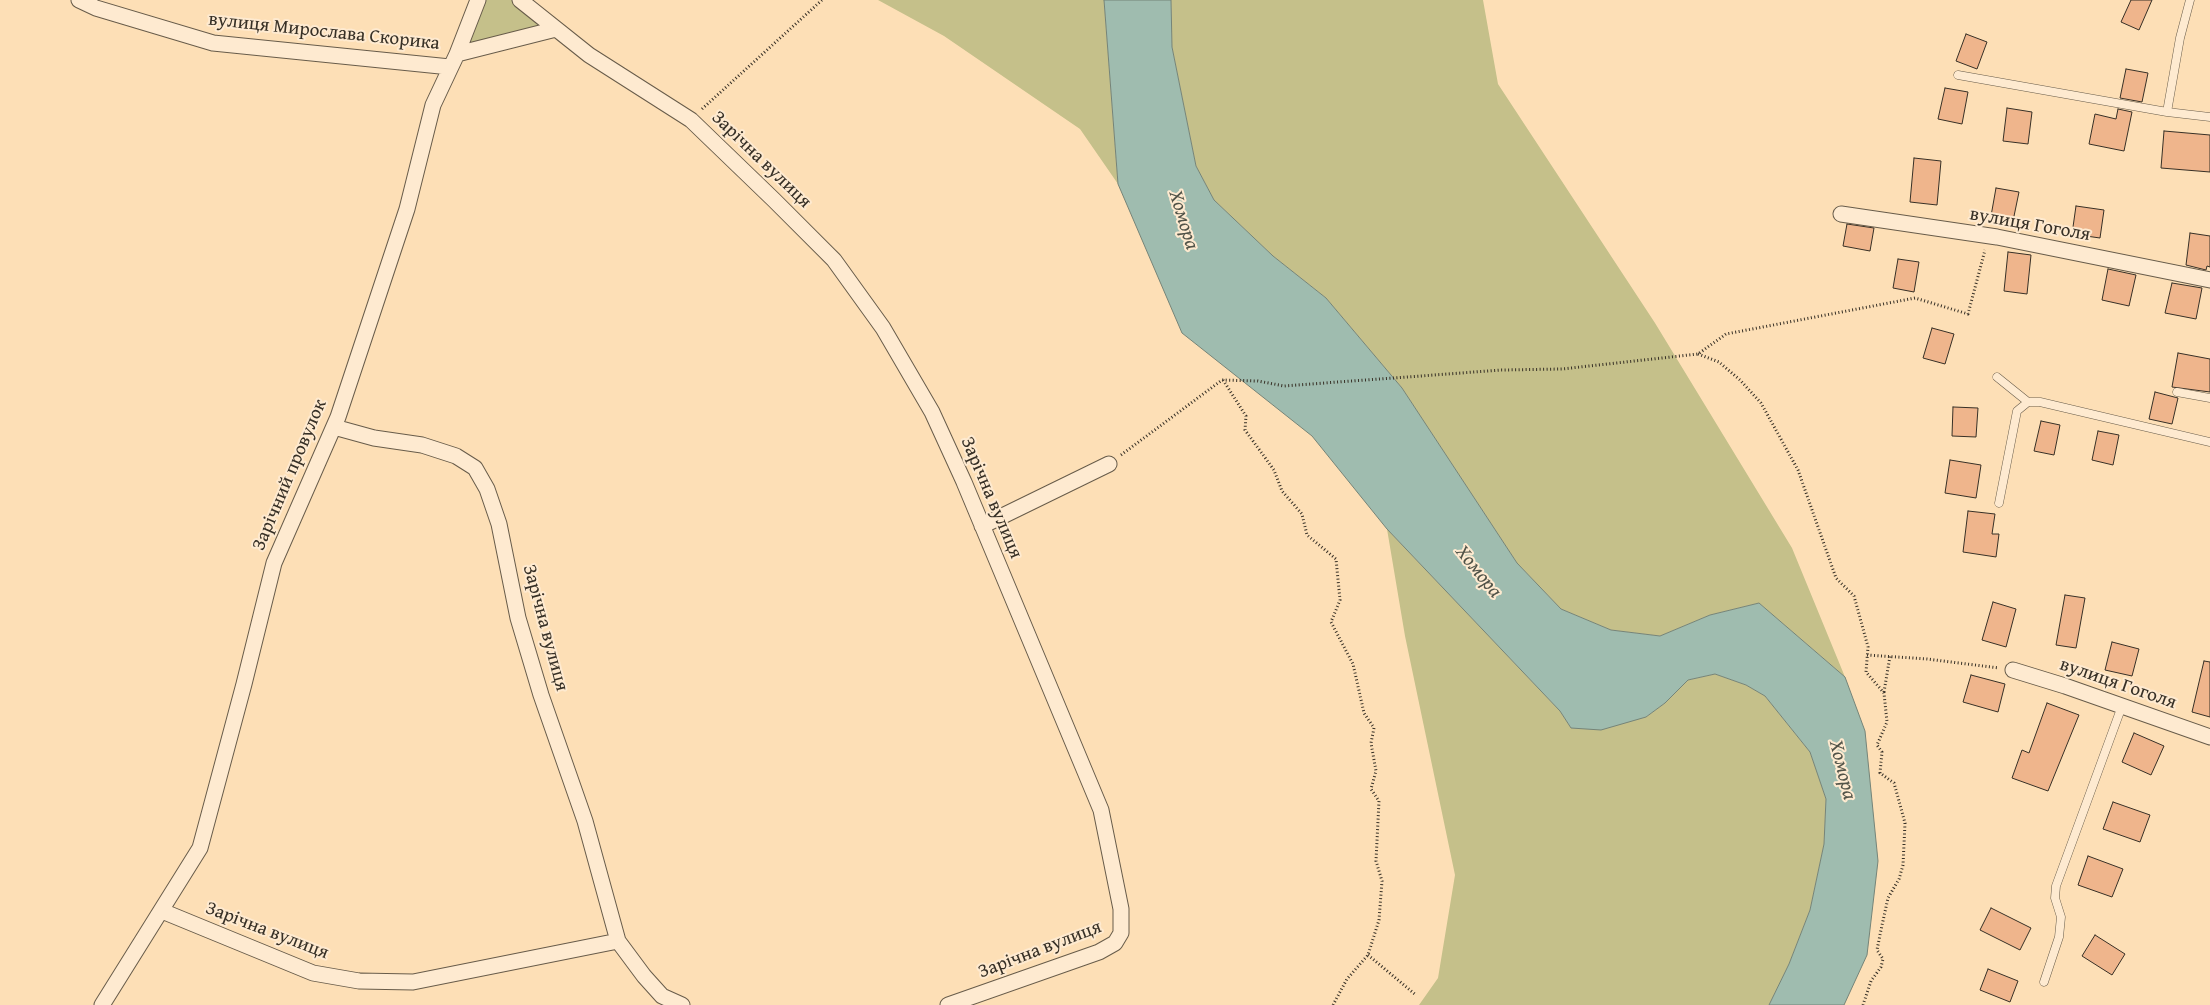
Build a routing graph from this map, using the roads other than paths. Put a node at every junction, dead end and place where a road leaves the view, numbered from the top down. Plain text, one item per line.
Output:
1 (79, 0) edge
2 (478, 0) edge
3 (520, 0) edge
4 (2190, 0) edge
5 (556, 30) junction
6 (454, 60) junction
7 (1958, 75) dead end
8 (2167, 112) junction
9 (2210, 117) edge
10 (1841, 214) dead end
11 (2210, 280) edge
12 (1997, 377) dead end
13 (2178, 392) dead end
14 (2210, 398) edge
15 (2028, 402) junction
16 (334, 427) junction
17 (2210, 442) edge
18 (1109, 464) road end
19 (1999, 503) dead end
20 (982, 526) junction
21 (2013, 670) road end
22 (2122, 706) junction
23 (2210, 737) edge
24 (162, 911) junction
25 (618, 941) junction
26 (2044, 982) dead end
27 (102, 1005) edge
28 (682, 1005) edge
29 (948, 1005) edge

1 - 6 street, вулиця Мирослава Скорика
2 - 6 street, Зарічний провулок
3 - 5 street, Зарічна вулиця
4 - 8 lane
5 - 6 street, вулиця Мирослава Скорика
5 - 20 street, Зарічна вулиця
6 - 16 street, Зарічний провулок
7 - 8 lane
8 - 9 lane
10 - 11 street, вулиця Гоголя
12 - 15 lane
13 - 14 lane
15 - 17 lane
15 - 19 lane
16 - 24 street, Зарічний провулок
16 - 25 street, Зарічна вулиця
18 - 20 street
20 - 29 street, Зарічна вулиця
21 - 22 street, вулиця Гоголя
22 - 23 street, вулиця Гоголя
22 - 26 lane
24 - 25 street, Зарічна вулиця
24 - 27 street
25 - 28 street, Зарічна вулиця

